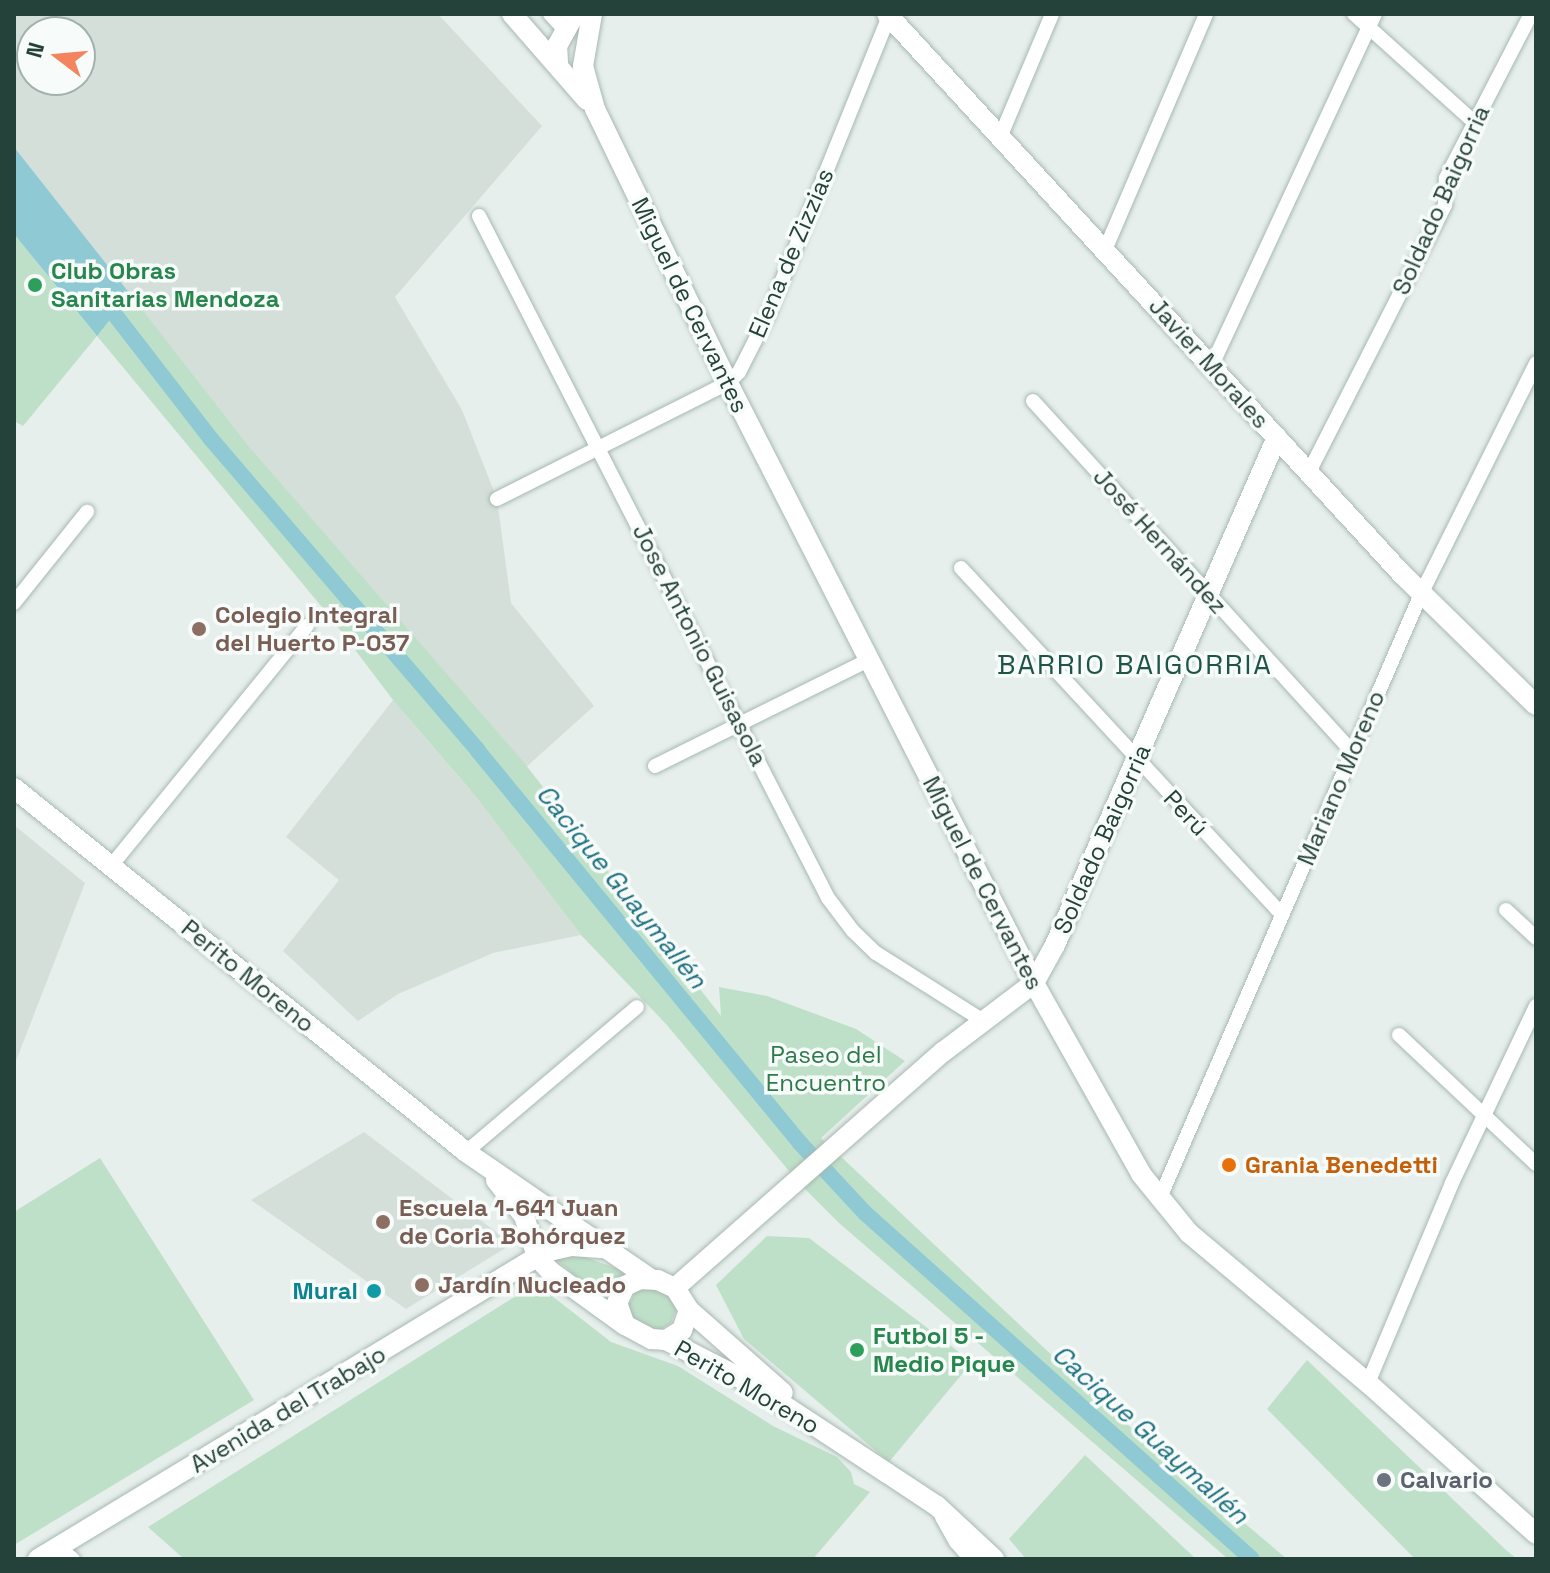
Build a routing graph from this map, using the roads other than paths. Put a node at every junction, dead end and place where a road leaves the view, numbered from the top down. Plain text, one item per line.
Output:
1 (512, 14) edge
2 (1052, 14) edge
3 (1206, 14) edge
4 (1354, 14) edge
5 (1531, 14) edge
6 (889, 15) edge
7 (1372, 21) edge
8 (589, 23) edge
9 (555, 33) edge
10 (595, 109) junction
11 (1475, 123) junction
12 (1001, 135) junction
13 (479, 216) dead end
14 (1105, 250) junction
15 (1536, 363) edge
16 (1212, 365) junction
17 (728, 383) junction
18 (1033, 401) dead end
19 (1277, 437) junction
20 (597, 449) junction
21 (1309, 472) junction
22 (497, 499) dead end
23 (87, 512) dead end
24 (961, 568) dead end
25 (1421, 594) junction
26 (1209, 595) junction
27 (14, 603) edge
28 (307, 626) dead end
29 (869, 660) junction
30 (1536, 705) edge
31 (740, 722) junction
32 (1352, 752) junction
33 (1137, 759) junction
34 (655, 766) dead end
35 (14, 788) edge
36 (111, 866) junction
37 (1506, 910) dead end
38 (1282, 915) junction
39 (1536, 938) edge
40 (1034, 983) junction
41 (1536, 1006) edge
42 (637, 1007) dead end
43 (982, 1020) junction
44 (1399, 1035) dead end
45 (1485, 1115) junction
46 (474, 1158) junction
47 (1536, 1164) edge
48 (1159, 1200) junction
49 (601, 1248) junction
50 (537, 1257) junction
51 (649, 1278) junction
52 (675, 1288) junction
53 (689, 1310) junction
54 (625, 1325) junction
55 (666, 1340) junction
56 (1368, 1383) junction
57 (828, 1434) junction
58 (937, 1506) junction
59 (1536, 1534) edge
60 (65, 1553) edge
61 (38, 1559) edge
62 (971, 1559) edge
63 (994, 1559) edge

1 - 9 main road, Miguel de Cervantes
2 - 12 street
3 - 14 street
4 - 7 street
5 - 11 street, Soldado Baigorria
6 - 12 main road, Javier Morales
6 - 17 street, Elena de Zizzias
7 - 11 street
7 - 16 street
8 - 9 main road
8 - 10 main road, Miguel de Cervantes
9 - 10 main road, Miguel de Cervantes
10 - 17 main road, Miguel de Cervantes
11 - 21 street, Soldado Baigorria
12 - 14 main road, Javier Morales
13 - 20 street, Jose Antonio Guisasola
14 - 16 main road, Javier Morales
15 - 25 street, Mariano Moreno
16 - 19 main road, Javier Morales
17 - 20 street, Elena de Zizzias
17 - 29 main road, Miguel de Cervantes
18 - 26 street, José Hernández
19 - 21 main road, Javier Morales
19 - 26 main road, Soldado Baigorria
20 - 22 street, Elena de Zizzias
20 - 31 street, Jose Antonio Guisasola
21 - 25 main road, Javier Morales
23 - 27 street
24 - 33 street, Perú
25 - 30 main road, Javier Morales
25 - 32 street, Mariano Moreno
26 - 32 street, José Hernández
26 - 33 main road, Soldado Baigorria
28 - 36 street
29 - 31 street
29 - 40 main road, Miguel de Cervantes
31 - 34 street
31 - 43 street, Jose Antonio Guisasola
32 - 38 street, Mariano Moreno
33 - 38 street, Perú
33 - 40 main road, Soldado Baigorria
35 - 36 main road, Perito Moreno
36 - 46 main road, Perito Moreno
37 - 39 street
38 - 48 street, Mariano Moreno
40 - 43 main road, Soldado Baigorria
40 - 48 main road, Miguel de Cervantes
41 - 45 street
42 - 46 street
43 - 52 main road, Soldado Baigorria
44 - 45 street
45 - 47 street
45 - 56 street
46 - 49 main road, Perito Moreno
46 - 50 main road, Perito Moreno
48 - 56 main road, Miguel de Cervantes
49 - 50 main road
49 - 51 main road, Perito Moreno
50 - 54 main road
50 - 60 main road, Avenida del Trabajo
51 - 52 main road
51 - 54 main road
52 - 53 main road
53 - 55 main road
53 - 57 main road, Perito Moreno
54 - 55 main road
55 - 57 main road, Perito Moreno
56 - 59 main road, Miguel de Cervantes
57 - 58 main road, Perito Moreno
58 - 62 street
58 - 63 main road, Perito Moreno
60 - 61 main road, Avenida del Trabajo

